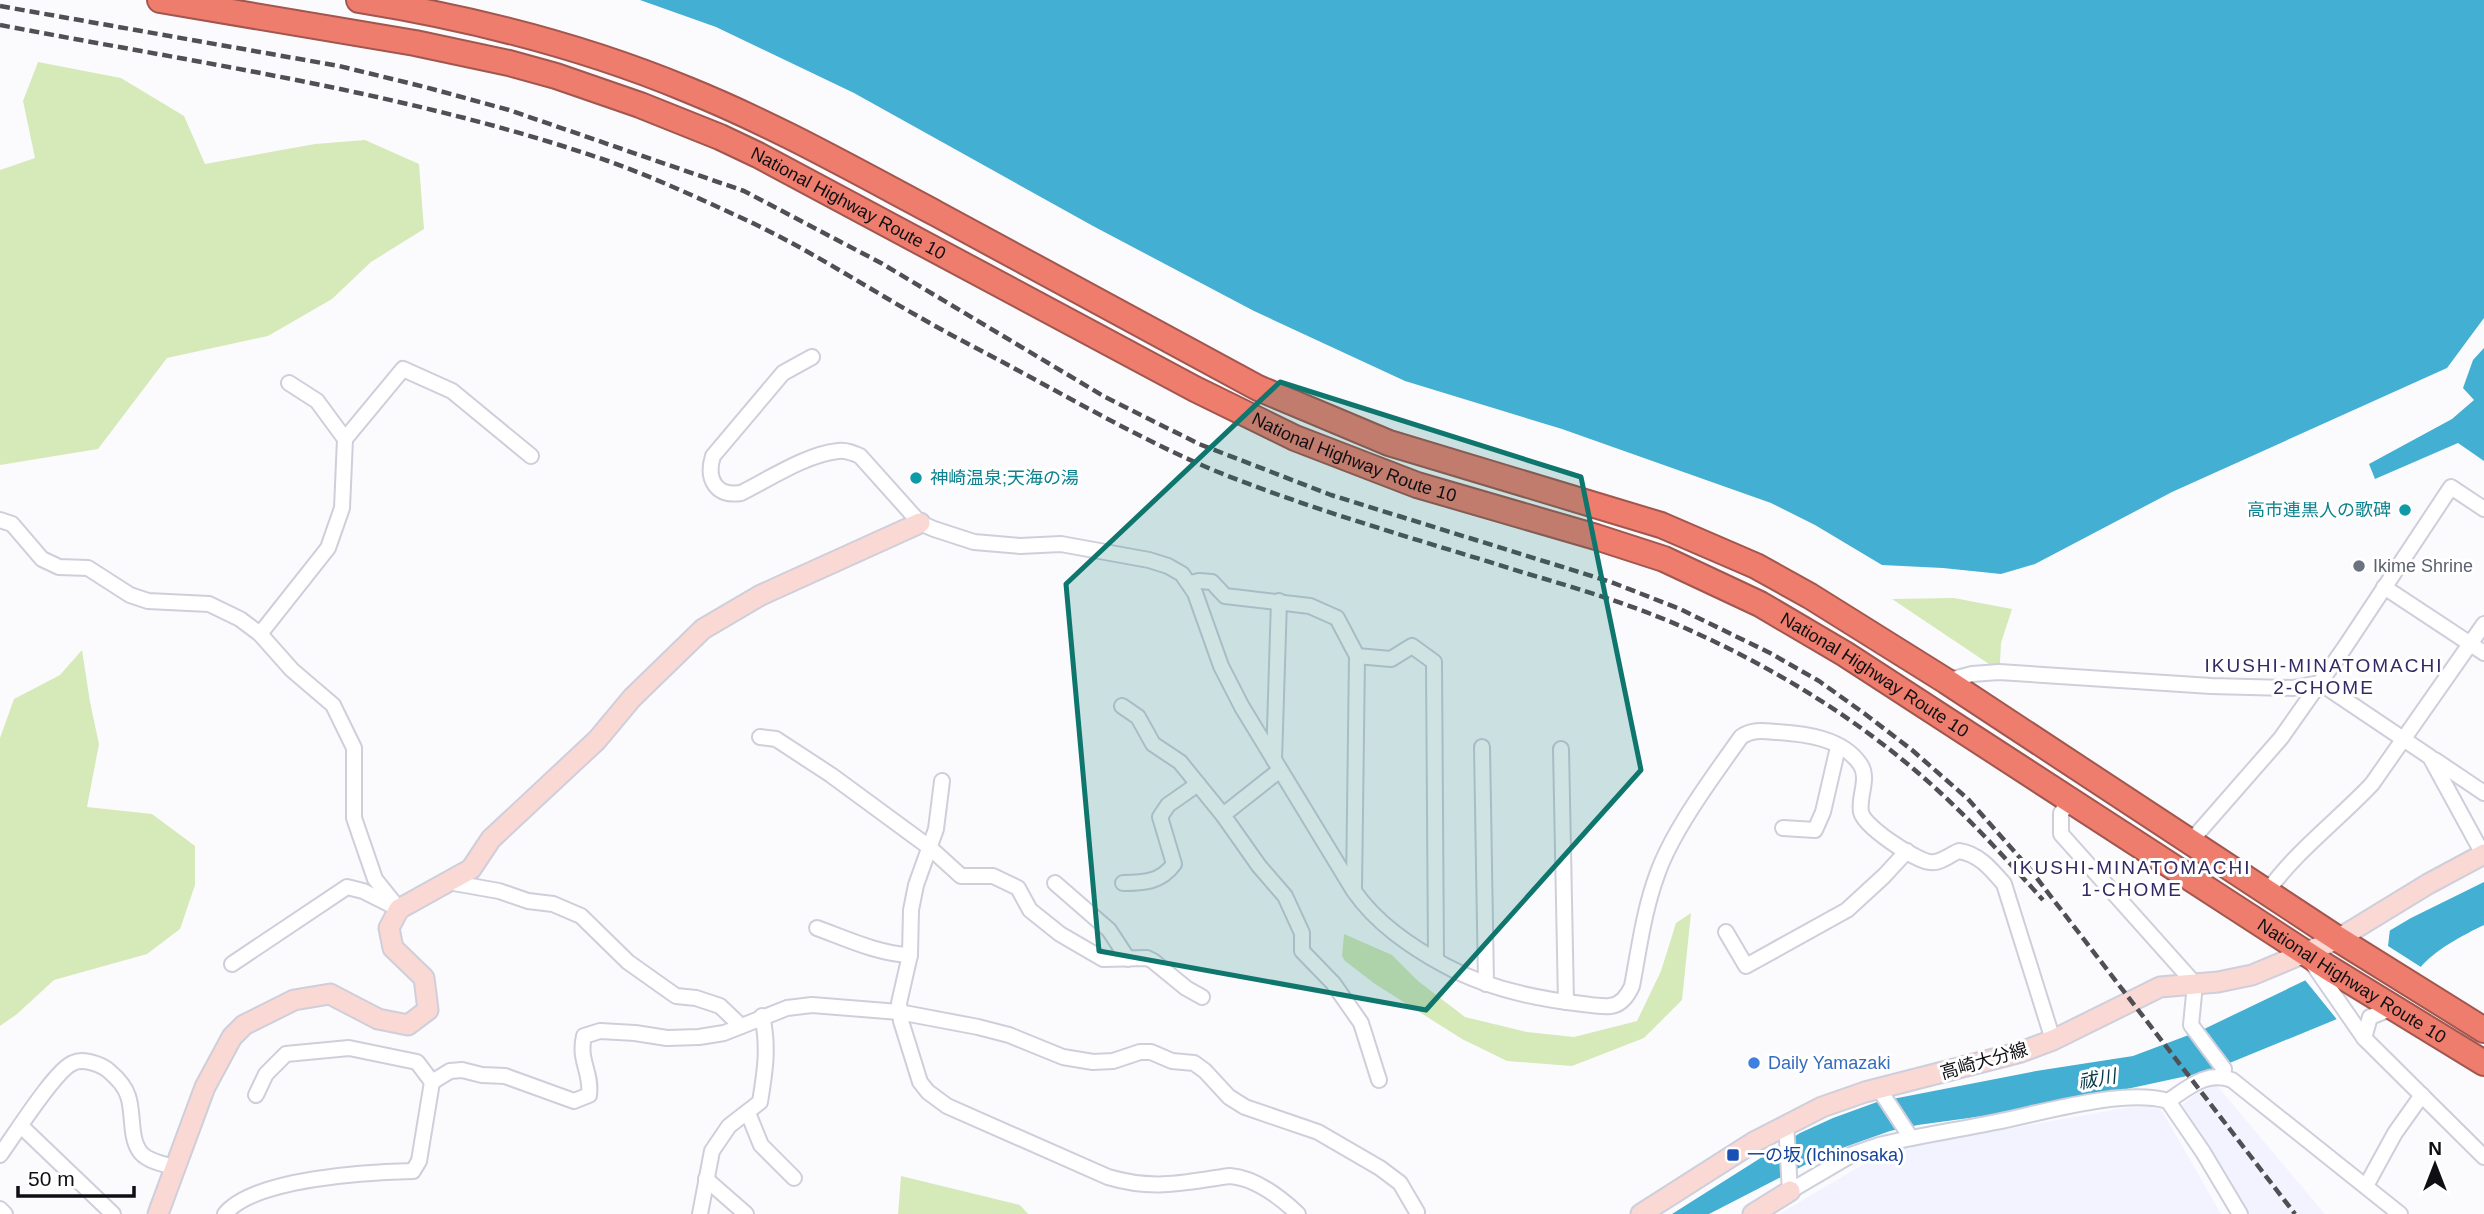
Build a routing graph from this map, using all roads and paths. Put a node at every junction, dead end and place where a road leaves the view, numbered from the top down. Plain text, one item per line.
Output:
1 (160, 0) edge
2 (359, 0) edge
3 (812, 357) dead end
4 (289, 383) dead end
5 (345, 439) junction
6 (531, 456) dead end
7 (2484, 509) edge
8 (0, 520) edge
9 (920, 523) junction
10 (1190, 583) junction
11 (2384, 587) junction
12 (1279, 601) junction
13 (2484, 624) edge
14 (260, 634) junction
15 (2470, 644) junction
16 (2484, 653) edge
17 (1357, 656) junction
18 (1946, 681) junction
19 (2320, 683) junction
20 (1122, 706) dead end
21 (760, 737) dead end
22 (2405, 740) junction
23 (1482, 747) dead end
24 (1838, 747) junction
25 (1561, 749) dead end
26 (2430, 757) junction
27 (1277, 765) junction
28 (942, 781) dead end
29 (1198, 783) junction
30 (2484, 793) edge
31 (2070, 800) junction
32 (1223, 814) junction
33 (1783, 828) dead end
34 (2484, 830) edge
35 (2190, 842) junction
36 (929, 847) junction
37 (1907, 851) junction
38 (2484, 855) edge
39 (448, 882) junction
40 (1055, 883) dead end
41 (1123, 883) dead end
42 (1354, 891) junction
43 (2267, 892) junction
44 (399, 909) junction
45 (817, 928) dead end
46 (1726, 932) dead end
47 (2347, 944) junction
48 (910, 955) junction
49 (1128, 959) junction
50 (1436, 959) junction
51 (232, 964) dead end
52 (2316, 964) junction
53 (1486, 984) junction
54 (2194, 984) junction
55 (1202, 997) dead end
56 (1566, 1002) junction
57 (2386, 1003) junction
58 (899, 1012) junction
59 (762, 1016) junction
60 (741, 1026) junction
61 (2484, 1030) edge
62 (2364, 1038) junction
63 (2053, 1040) junction
64 (2484, 1063) edge
65 (2223, 1073) junction
66 (1379, 1080) dead end
67 (432, 1082) junction
68 (1881, 1092) junction
69 (256, 1095) dead end
70 (2422, 1095) junction
71 (2168, 1101) junction
72 (748, 1113) junction
73 (21, 1126) junction
74 (1786, 1131) junction
75 (1909, 1135) junction
76 (0, 1155) edge
77 (2484, 1157) edge
78 (176, 1167) junction
79 (794, 1178) dead end
80 (706, 1179) junction
81 (1790, 1186) junction
82 (2366, 1186) junction
83 (0, 1209) edge
84 (1419, 1213) edge
85 (5, 1214) edge
86 (113, 1214) edge
87 (158, 1214) edge
88 (225, 1214) edge
89 (699, 1214) edge
90 (746, 1214) edge
91 (1298, 1214) edge
92 (1641, 1214) edge
93 (1753, 1214) edge
94 (2240, 1214) edge
95 (2400, 1214) edge

1 - 31 highway, National Highway Route 10
2 - 18 highway, National Highway Route 10
3 - 9 street
4 - 5 street
5 - 6 street
5 - 14 street
7 - 11 street
8 - 14 street
9 - 10 street
9 - 39 street
10 - 12 street
10 - 27 street
11 - 15 street
11 - 19 street
12 - 17 street
12 - 27 street
13 - 15 street
14 - 44 street
15 - 16 street
15 - 22 street
17 - 42 street
17 - 50 street
18 - 19 street
18 - 35 highway, National Highway Route 10
19 - 22 street
19 - 35 street
20 - 29 street
21 - 36 street
22 - 26 street
22 - 43 street
23 - 53 street
24 - 33 street
24 - 37 street
24 - 56 street
25 - 56 street
26 - 30 street
26 - 38 street
27 - 32 street
27 - 42 street
28 - 36 street
29 - 32 street
29 - 41 street
31 - 52 highway, National Highway Route 10
31 - 54 street
32 - 66 street
34 - 38 street
35 - 43 highway, National Highway Route 10
36 - 48 street
36 - 49 street
37 - 46 street
37 - 63 street
38 - 47 street, 高崎大分線
39 - 44 street
39 - 60 street
40 - 49 street
42 - 50 street
43 - 47 highway, National Highway Route 10
44 - 51 street
44 - 78 street
45 - 48 street
47 - 52 street, 高崎大分線
47 - 61 highway, National Highway Route 10
48 - 58 street
49 - 55 street
50 - 53 street
52 - 54 street, 高崎大分線
52 - 57 highway, National Highway Route 10
52 - 62 street
53 - 56 street
54 - 63 street, 高崎大分線
54 - 65 street
57 - 62 street
57 - 64 highway, National Highway Route 10
58 - 59 street
58 - 84 street
58 - 91 street
59 - 60 street
59 - 72 street
60 - 67 street
62 - 70 street
63 - 68 street, 高崎大分線
65 - 71 street
65 - 82 street
67 - 69 street
67 - 88 street
68 - 74 street, 高崎大分線
68 - 75 street
70 - 77 street
70 - 82 street
71 - 75 street
71 - 94 street
72 - 79 street
72 - 80 street
73 - 76 street
73 - 78 street
73 - 86 street
74 - 81 street
74 - 92 street, 高崎大分線
75 - 81 street
78 - 87 street
80 - 89 street
80 - 90 street
81 - 93 street
82 - 95 street
83 - 85 street

